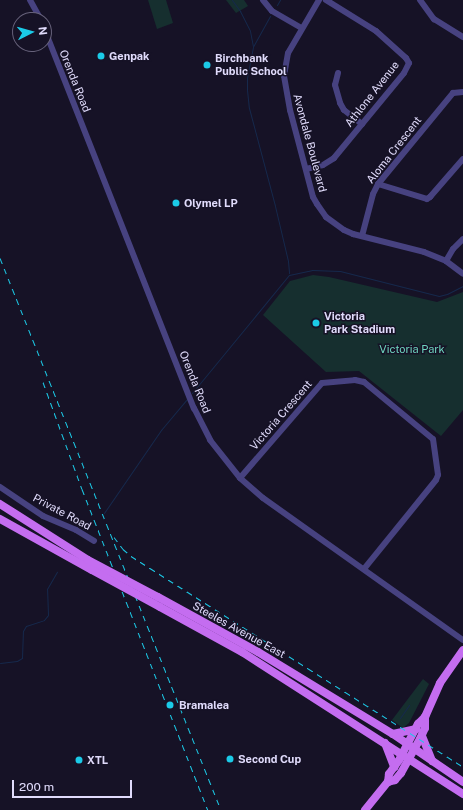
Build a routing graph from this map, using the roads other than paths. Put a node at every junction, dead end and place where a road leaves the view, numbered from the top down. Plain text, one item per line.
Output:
1 (30, 0) edge
2 (263, 0) edge
3 (319, 0) edge
4 (326, 0) edge
5 (420, 0) edge
6 (37, 12) edge
7 (302, 28) junction
8 (463, 37) edge
9 (52, 48) edge
10 (338, 73) dead end
11 (463, 92) edge
12 (362, 124) junction
13 (463, 159) edge
14 (306, 169) junction
15 (378, 184) junction
16 (362, 236) junction
17 (463, 239) edge
18 (446, 261) junction
19 (463, 274) edge
20 (240, 478) junction
21 (0, 487) edge
22 (0, 504) edge
23 (0, 519) edge
24 (94, 541) dead end
25 (364, 569) junction
26 (463, 640) edge
27 (244, 648) junction
28 (463, 650) edge
29 (425, 717) junction
30 (416, 729) junction
31 (393, 734) junction
32 (422, 736) junction
33 (385, 743) junction
34 (411, 747) junction
35 (406, 757) junction
36 (432, 761) junction
37 (394, 767) junction
38 (420, 767) junction
39 (401, 773) junction
40 (388, 782) junction
41 (463, 782) edge
42 (463, 794) edge
43 (365, 810) edge

1 - 6 street
2 - 7 street
3 - 7 street, Avondale Boulevard
4 - 12 street, Athlone Avenue
5 - 8 street
7 - 14 street, Avondale Boulevard
9 - 20 street, Orenda Road
10 - 12 street
11 - 15 street, Aloma Crescent
12 - 14 street, Athlone Avenue
13 - 15 street
14 - 16 street, Avondale Boulevard
15 - 16 street, Aloma Crescent
16 - 18 street, Avondale Boulevard
17 - 18 street
18 - 19 street, Avondale Boulevard
20 - 25 street, Orenda Road
20 - 25 street, Victoria Crescent
21 - 24 street, Private Road
22 - 27 main road, Steeles Avenue East, bridge
23 - 27 main road, Steeles Avenue East, bridge
25 - 26 street, Orenda Road
27 - 31 main road, Steeles Avenue East
27 - 33 main road, Steeles Avenue East
28 - 29 main road
29 - 30 main road
29 - 32 main road
30 - 31 main road
30 - 34 main road
31 - 34 main road, Steeles Avenue East
32 - 34 main road
32 - 36 main road
33 - 35 main road, Steeles Avenue East
33 - 37 main road
34 - 35 main road
34 - 36 main road, Steeles Avenue East
35 - 37 main road
35 - 38 main road, Steeles Avenue East
35 - 39 main road
36 - 41 main road, Steeles Avenue East
37 - 40 main road
38 - 39 main road
38 - 42 main road, Steeles Avenue East
39 - 40 main road
40 - 43 main road

